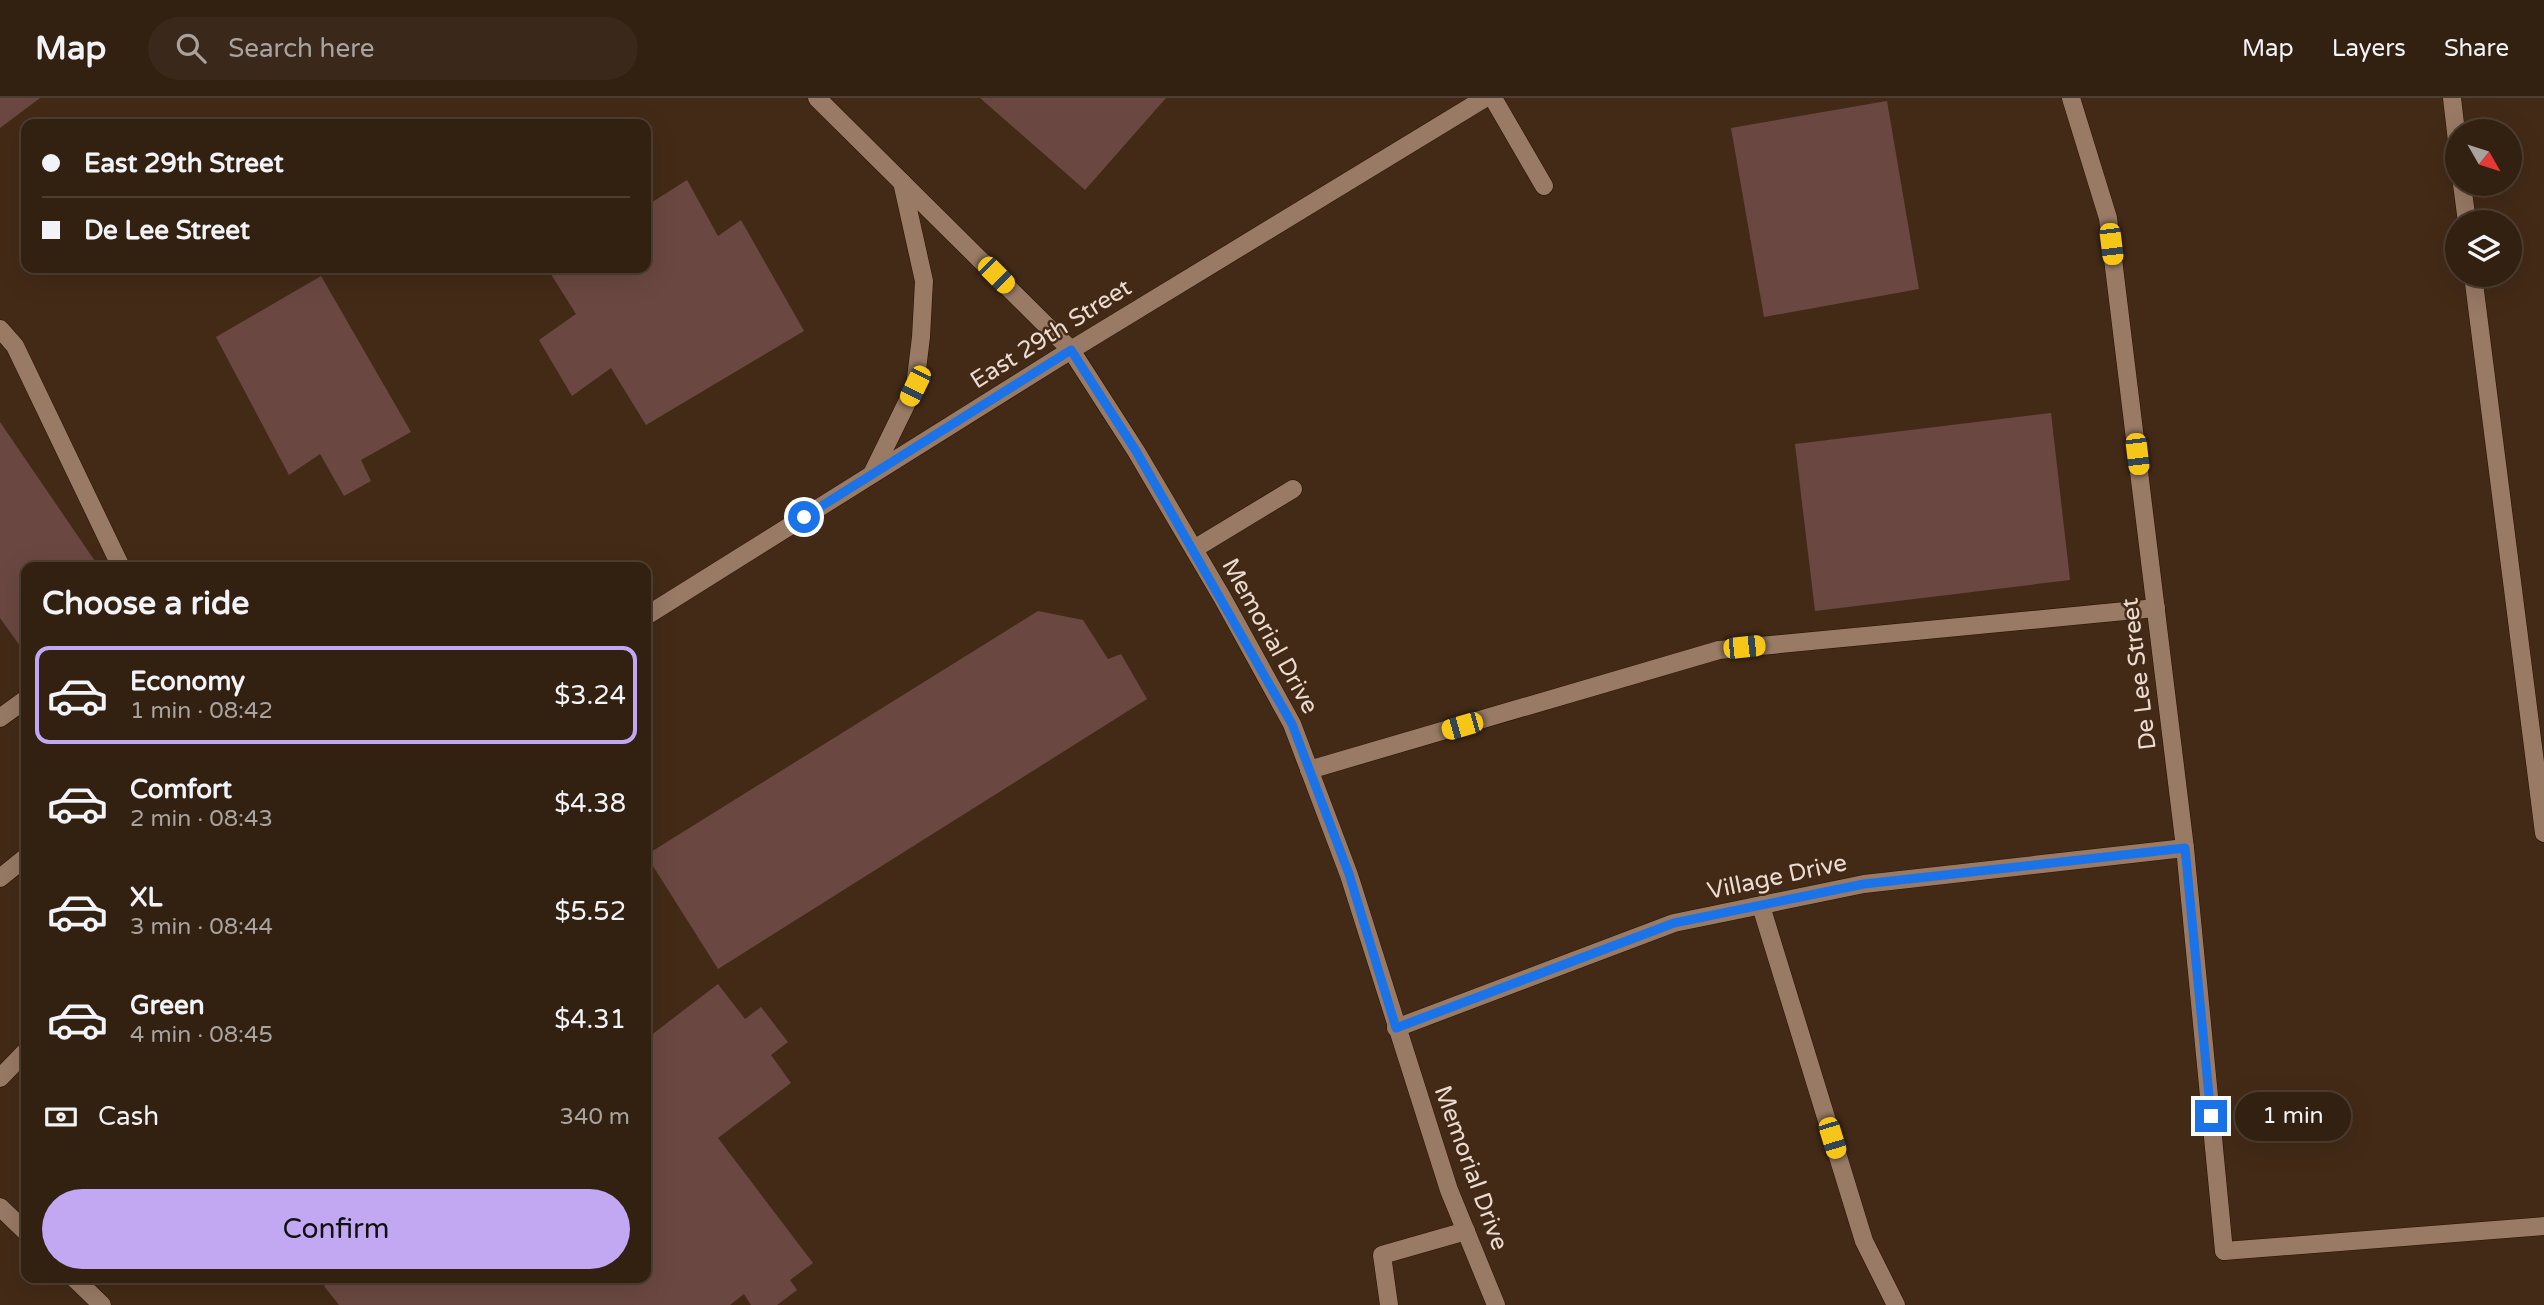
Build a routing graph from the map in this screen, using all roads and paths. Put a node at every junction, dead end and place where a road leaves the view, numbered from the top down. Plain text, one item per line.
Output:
1 (817, 98) edge
2 (1485, 98) edge
3 (1493, 98) edge
4 (2071, 98) edge
5 (2452, 98) edge
6 (2454, 119) edge
7 (902, 182) junction
8 (1544, 186) dead end
9 (2475, 287) edge
10 (0, 329) edge
11 (1071, 350) junction
12 (871, 474) junction
13 (1293, 489) dead end
14 (1194, 549) junction
15 (119, 562) edge
16 (2156, 608) junction
17 (651, 613) edge
18 (21, 702) edge
19 (2, 712) edge
20 (1309, 770) junction
21 (2544, 833) edge
22 (2185, 848) junction
23 (21, 861) edge
24 (0, 878) edge
25 (1761, 905) junction
26 (1396, 1028) junction
27 (21, 1056) edge
28 (0, 1078) edge
29 (0, 1207) edge
30 (2544, 1226) edge
31 (21, 1227) edge
32 (1466, 1231) junction
33 (79, 1283) edge
34 (102, 1305) edge
35 (1389, 1305) edge
36 (1496, 1305) edge
37 (1896, 1305) edge

1 - 7 street, Memorial Drive
2 - 11 street, East 29th Street
3 - 8 street
4 - 16 street, De Lee Street
5 - 6 street
7 - 11 street, Memorial Drive
7 - 12 street
9 - 21 street
10 - 15 street
11 - 12 street, East 29th Street
11 - 14 street, Memorial Drive
12 - 17 street, East 29th Street
13 - 14 street
14 - 20 street, Memorial Drive
16 - 20 street
16 - 22 street, De Lee Street
18 - 19 street
20 - 26 street, Memorial Drive
22 - 25 street, Village Drive
22 - 30 street, De Lee Street
23 - 24 street
25 - 26 street, Village Drive
25 - 37 street
26 - 32 street, Memorial Drive
27 - 28 street
29 - 31 street
32 - 35 street
32 - 36 street, Memorial Drive
33 - 34 street

